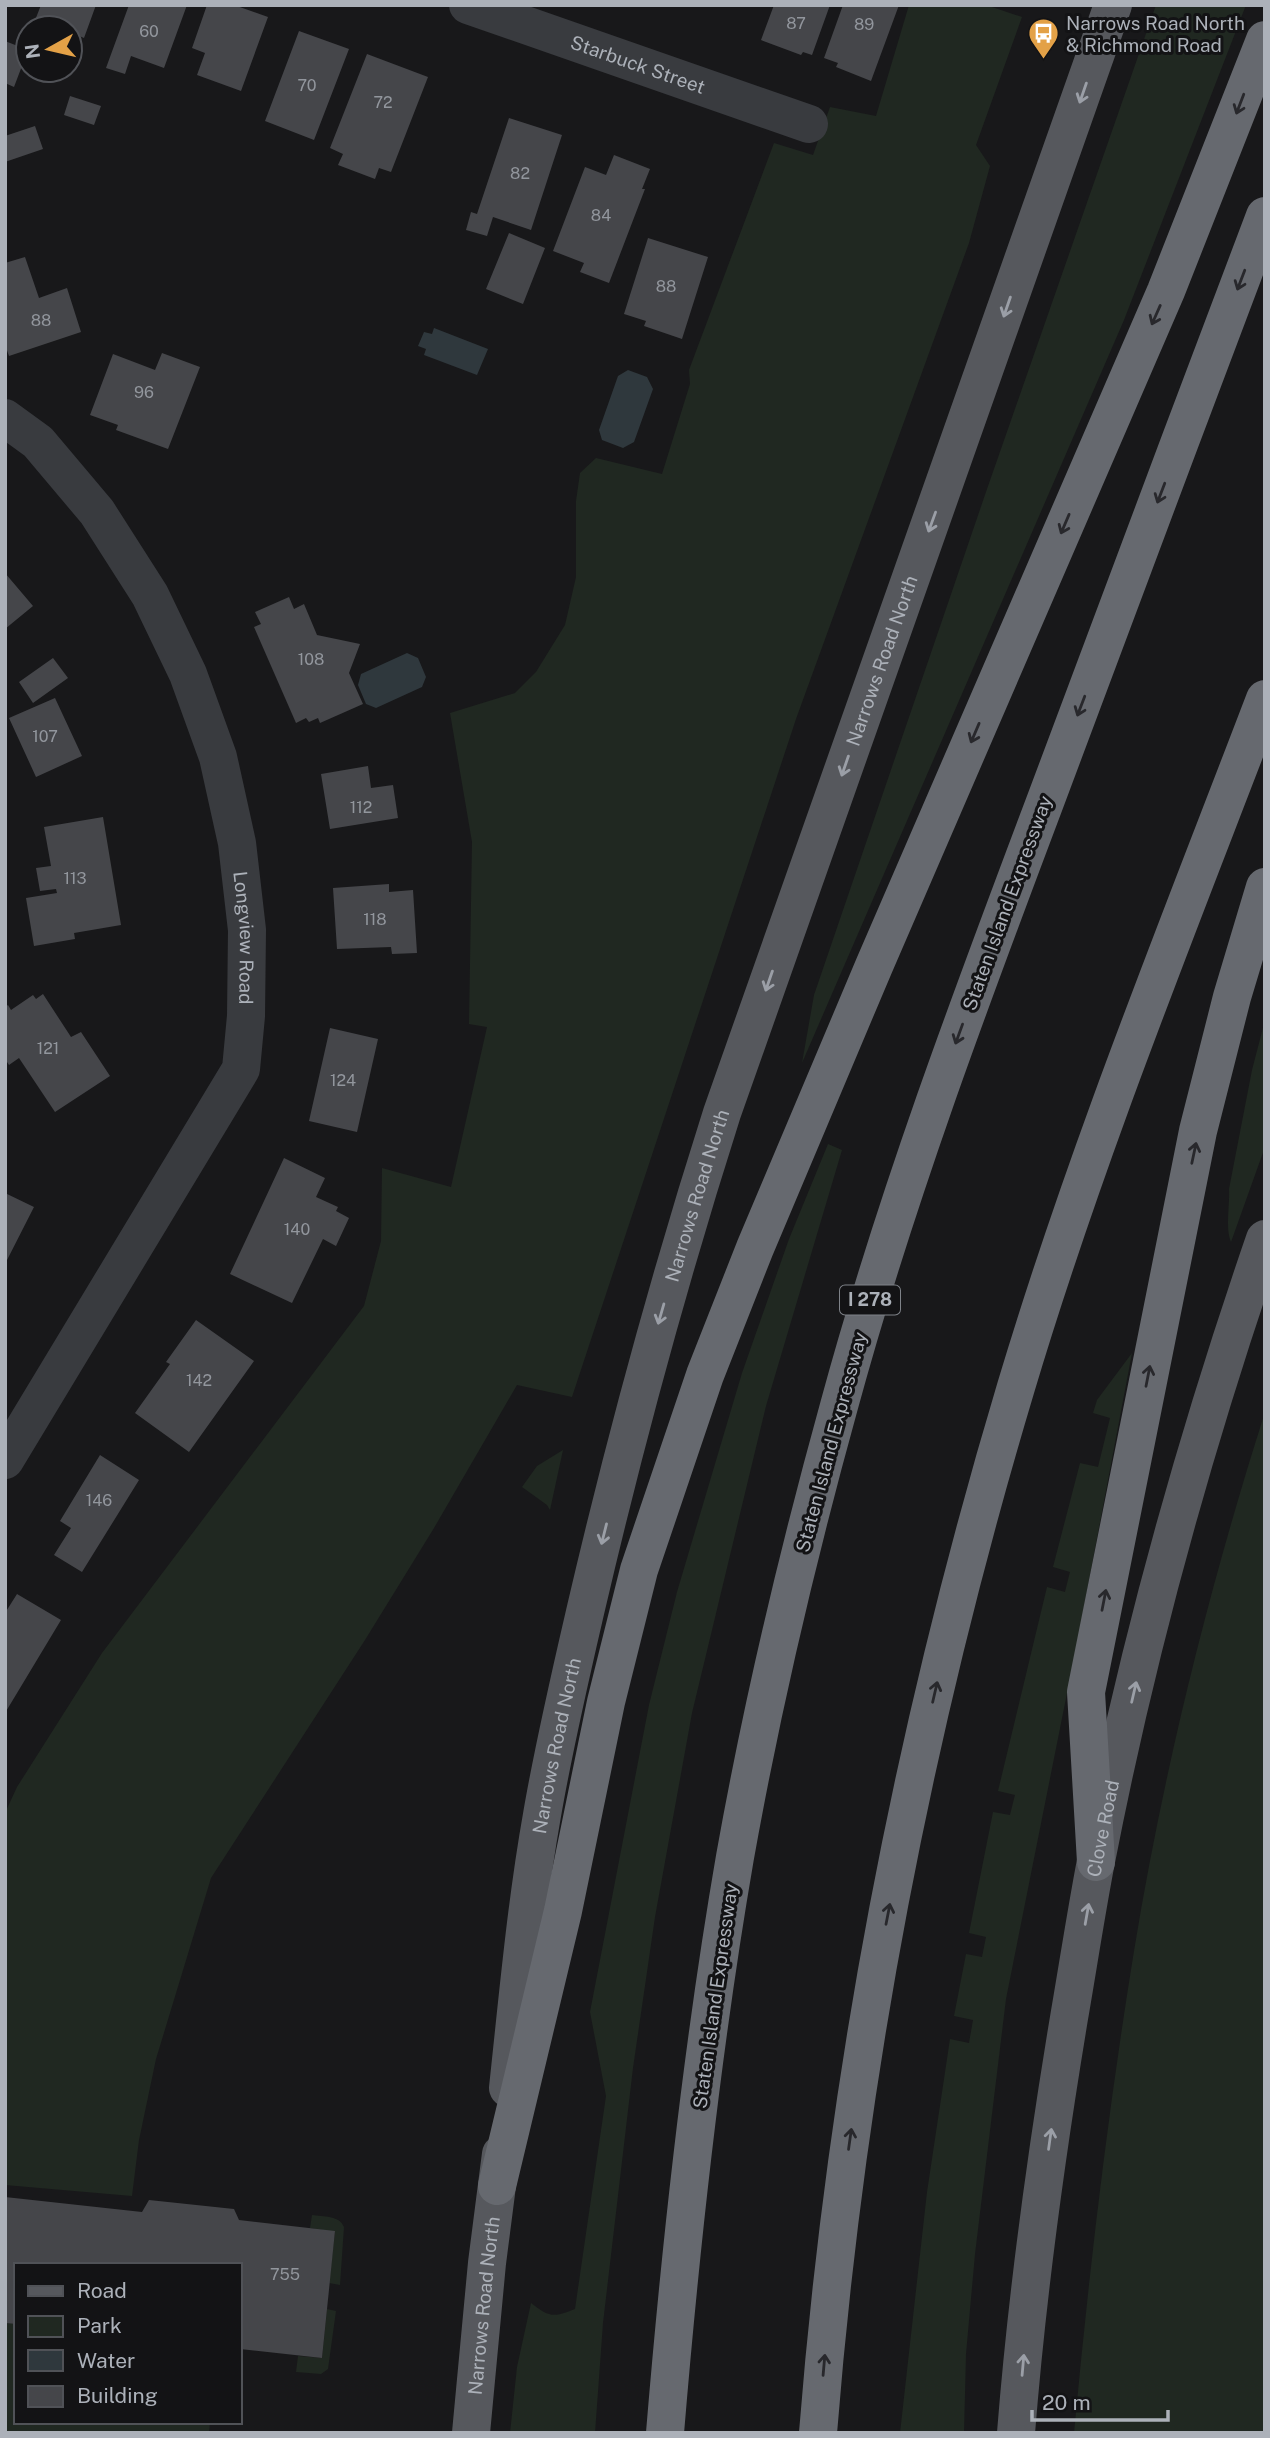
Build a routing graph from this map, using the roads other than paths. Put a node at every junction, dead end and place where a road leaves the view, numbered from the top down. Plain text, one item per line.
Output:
1 (468, 5) edge
2 (1113, 5) edge
3 (1265, 40) edge
4 (808, 124) dead end
5 (1265, 216) edge
6 (5, 418) edge
7 (1265, 699) edge
8 (1265, 887) edge
9 (1265, 1239) edge
10 (5, 1460) edge
11 (1096, 1862) junction
12 (497, 2186) junction
13 (471, 2433) edge
14 (665, 2433) edge
15 (818, 2433) edge
16 (1016, 2433) edge

1 - 4 street, Starbuck Street
2 -> 12 main road, Narrows Road North
3 -> 12 highway
5 -> 14 highway, Staten Island Expressway / I 278
6 - 10 street, Longview Road
15 -> 7 highway
11 -> 8 highway
11 -> 9 main road, Clove Road
16 -> 11 main road, Clove Road
12 - 13 main road, Narrows Road North

